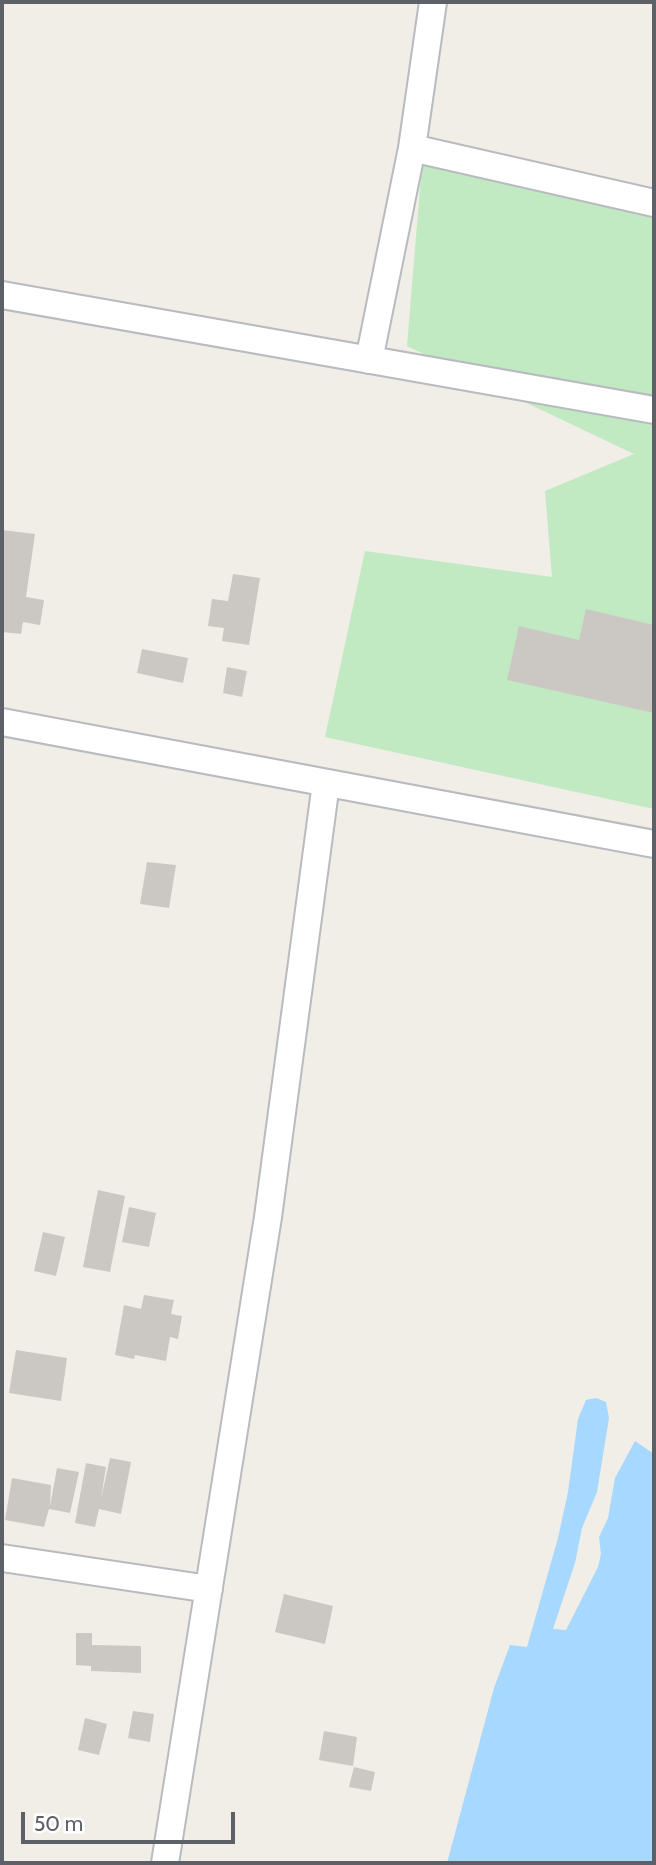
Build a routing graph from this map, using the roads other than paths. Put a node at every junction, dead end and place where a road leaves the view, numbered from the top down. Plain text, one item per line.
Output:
1 (433, 2) edge
2 (412, 148) junction
3 (654, 203) edge
4 (2, 295) edge
5 (369, 360) junction
6 (654, 410) edge
7 (2, 722) edge
8 (326, 782) junction
9 (654, 844) edge
10 (2, 1558) edge
11 (209, 1589) junction
12 (166, 1863) edge

1 - 2 street
2 - 3 street
2 - 5 street
4 - 5 street
5 - 6 street
7 - 8 street
8 - 9 street
8 - 11 street
10 - 11 street
11 - 12 street

